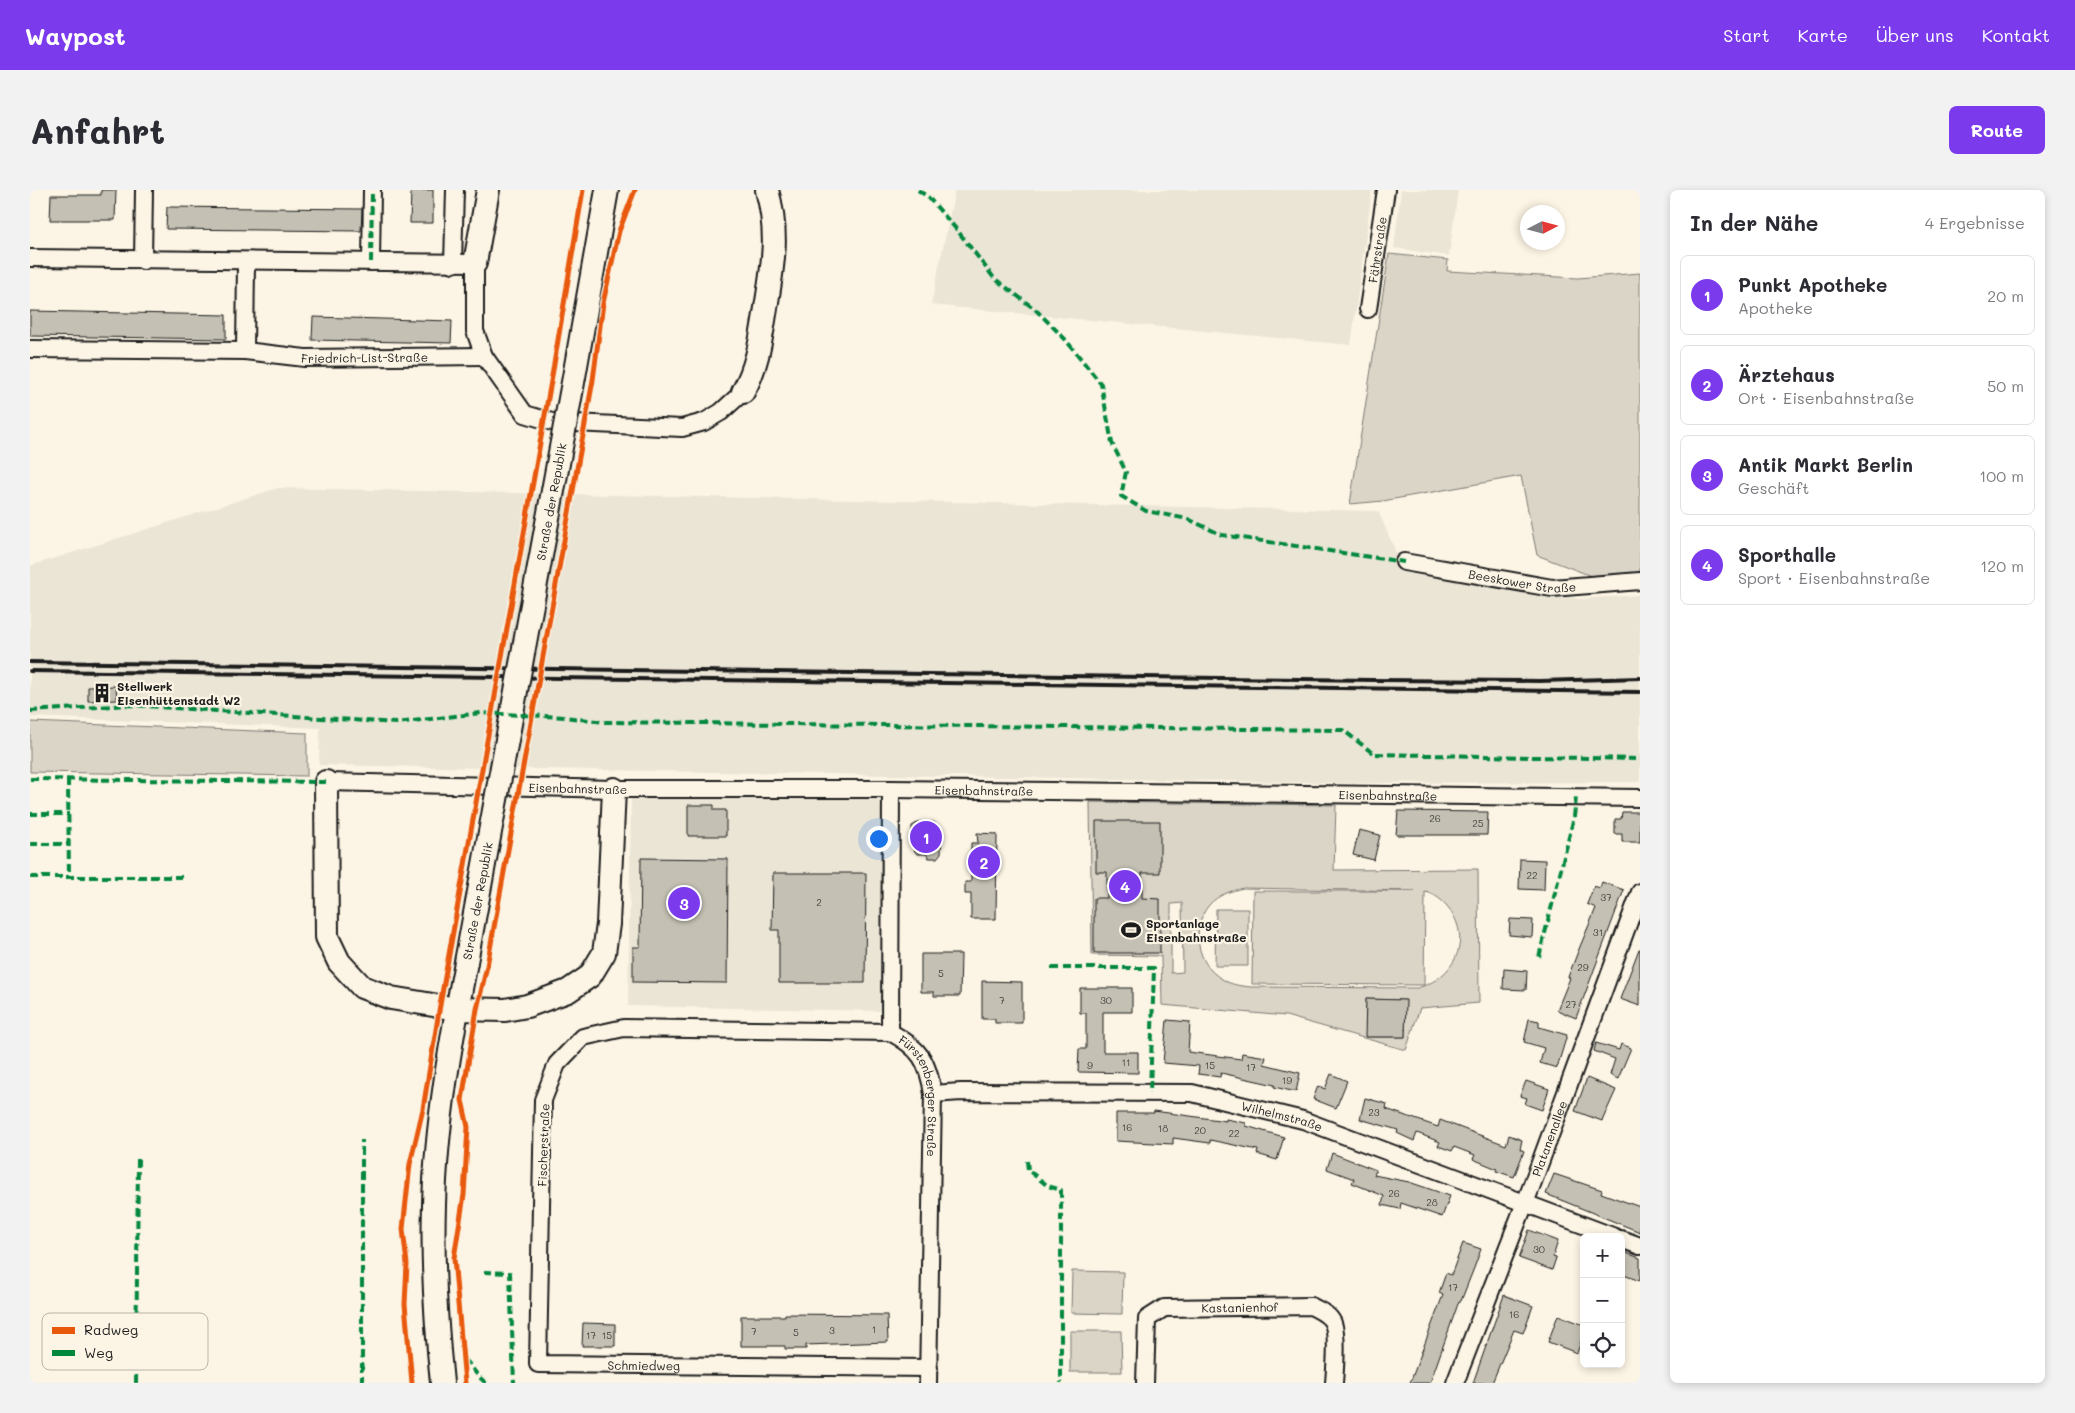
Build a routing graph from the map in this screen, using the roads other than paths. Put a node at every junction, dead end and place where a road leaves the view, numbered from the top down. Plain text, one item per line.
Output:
1 (144, 190) edge
2 (372, 190) edge
3 (455, 190) edge
4 (488, 190) edge
5 (607, 190) edge
6 (767, 190) edge
7 (1386, 190) edge
8 (30, 258) edge
9 (143, 261) junction
10 (246, 262) junction
11 (371, 262) junction
12 (475, 263) junction
13 (453, 264) junction
14 (1368, 309) dead end
15 (30, 349) edge
16 (245, 351) junction
17 (484, 356) junction
18 (743, 392) joint
19 (1404, 562) dead end
20 (1640, 581) edge
21 (326, 782) joint
22 (614, 789) junction
23 (891, 789) junction
24 (1640, 798) edge
25 (1640, 892) edge
26 (457, 1009) junction
27 (890, 1032) junction
28 (933, 1094) junction
29 (1525, 1202) junction
30 (1605, 1233) edge
31 (1625, 1240) edge
32 (1640, 1246) edge
33 (538, 1364) joint
34 (929, 1376) edge
35 (442, 1383) edge
36 (1145, 1383) edge
37 (1334, 1383) edge
38 (1455, 1383) edge

1 - 9 street
2 - 11 street
3 - 13 street
4 - 12 main road
5 - 26 main road, Straße der Republik, bridge
6 - 18 main road
7 - 14 street, Fährstraße
8 - 9 street
9 - 10 street
10 - 11 street
10 - 16 street
11 - 13 street
12 - 13 street
12 - 17 street
15 - 16 street, Friedrich-List-Straße
16 - 17 street, Friedrich-List-Straße
17 - 18 street
19 - 20 street, Beeskower Straße
21 - 22 street, Eisenbahnstraße
21 - 26 main road
22 - 23 street, Eisenbahnstraße
22 - 26 main road
23 - 24 street, Eisenbahnstraße
23 - 27 street, Fürstenberger Straße
25 - 29 street, Platanenallee
26 - 35 main road, Straße der Republik
27 - 28 street, Fürstenberger Straße
27 - 33 street, Fischerstraße
28 - 29 street, Wilhelmstraße
28 - 34 street, Fürstenberger Straße
29 - 30 street, Wilhelmstraße
29 - 38 street, Platanenallee
31 - 32 street
33 - 34 street, Schmiedweg
36 - 37 street, Kastanienhof

